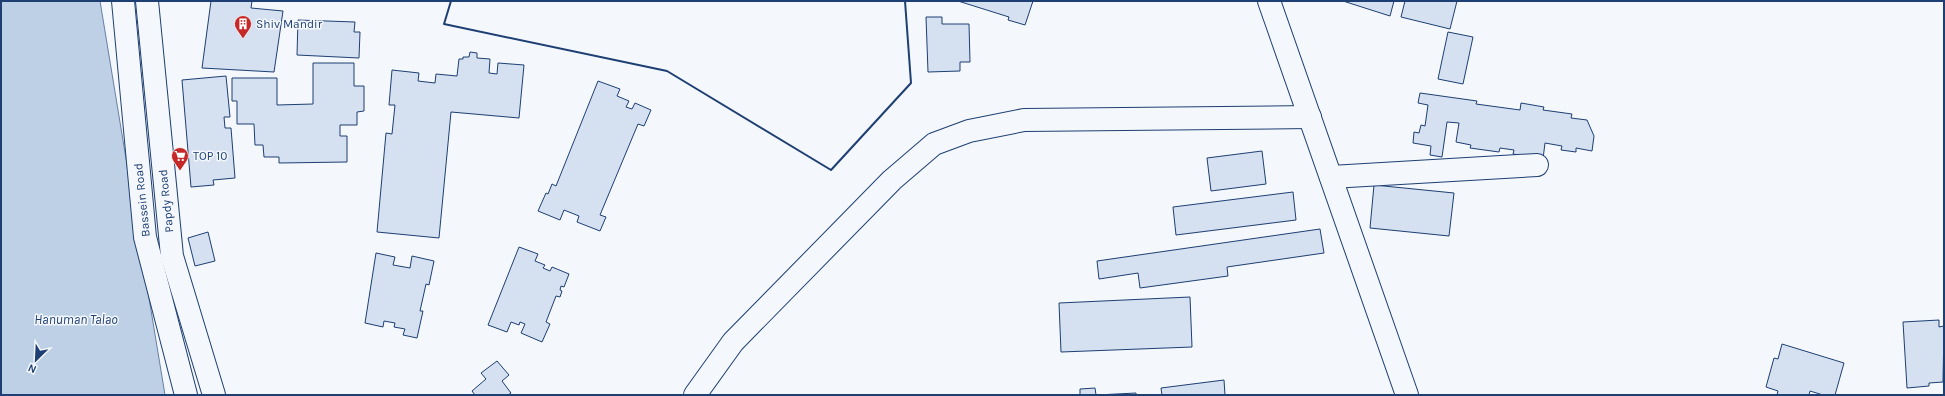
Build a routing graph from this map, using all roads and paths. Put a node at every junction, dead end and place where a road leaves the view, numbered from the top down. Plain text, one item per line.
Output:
1 (123, 1) edge
2 (147, 1) edge
3 (1269, 1) edge
4 (1310, 117) junction
5 (1537, 165) dead end
6 (1330, 177) junction
7 (186, 395) edge
8 (214, 395) edge
9 (695, 395) edge
10 (1407, 395) edge

1 - 7 main road, Bassein Road
2 - 8 main road, Papdy Road
3 - 4 main road
4 - 6 main road
4 - 9 main road
5 - 6 main road
6 - 10 main road

